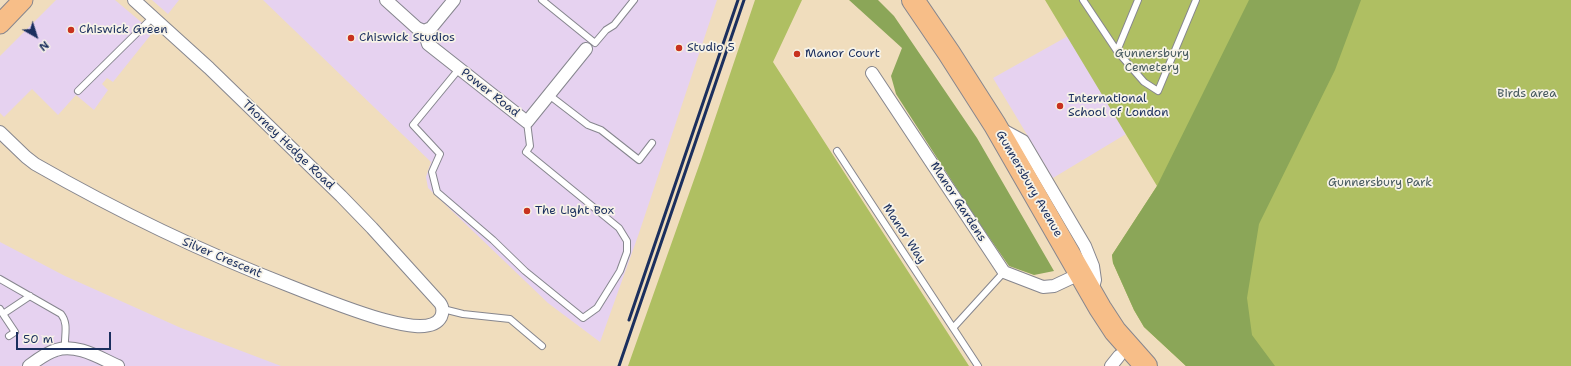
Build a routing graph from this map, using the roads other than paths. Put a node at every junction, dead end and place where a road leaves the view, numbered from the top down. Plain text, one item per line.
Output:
1 (23, 0) edge
2 (134, 0) edge
3 (386, 0) edge
4 (454, 0) edge
5 (542, 0) edge
6 (634, 0) edge
7 (898, 0) edge
8 (1083, 0) edge
9 (1196, 0) edge
10 (1136, 1) edge
11 (919, 5) edge
12 (153, 17) junction
13 (0, 24) edge
14 (424, 31) junction
15 (586, 49) dead end
16 (1117, 52) junction
17 (459, 68) junction
18 (872, 73) dead end
19 (78, 91) dead end
20 (549, 95) junction
21 (527, 122) junction
22 (0, 132) edge
23 (652, 143) dead end
24 (837, 151) dead end
25 (1004, 272) junction
26 (1071, 278) junction
27 (0, 279) edge
28 (30, 296) junction
29 (443, 309) junction
30 (2, 312) edge
31 (954, 328) junction
32 (8, 336) dead end
33 (542, 346) dead end
34 (65, 348) junction
35 (1120, 363) edge
36 (29, 366) edge
37 (118, 366) edge
38 (978, 366) edge
39 (1146, 366) edge

1 - 13 main road
2 - 12 street, Thorney Hedge Road
3 - 14 street, Power Road
4 - 14 street
5 - 6 lane
7 - 26 highway, Gunnersbury Avenue
8 - 16 lane
9 - 16 lane
10 - 16 lane
11 - 39 highway, Gunnersbury Avenue
12 - 19 lane
12 - 29 street, Thorney Hedge Road
14 - 17 street, Power Road
15 - 20 street, Power Road
17 - 21 street, Power Road
17 - 21 lane
18 - 25 street, Manor Gardens
20 - 21 street, Power Road
20 - 23 lane
22 - 29 street, Silver Crescent
24 - 31 lane, Manor Way
25 - 26 street
25 - 31 lane
26 - 35 highway, Gunnersbury Avenue
27 - 28 lane
28 - 30 lane
28 - 34 lane
29 - 33 lane
30 - 32 lane
31 - 38 lane, Manor Way
34 - 36 street
34 - 37 street

